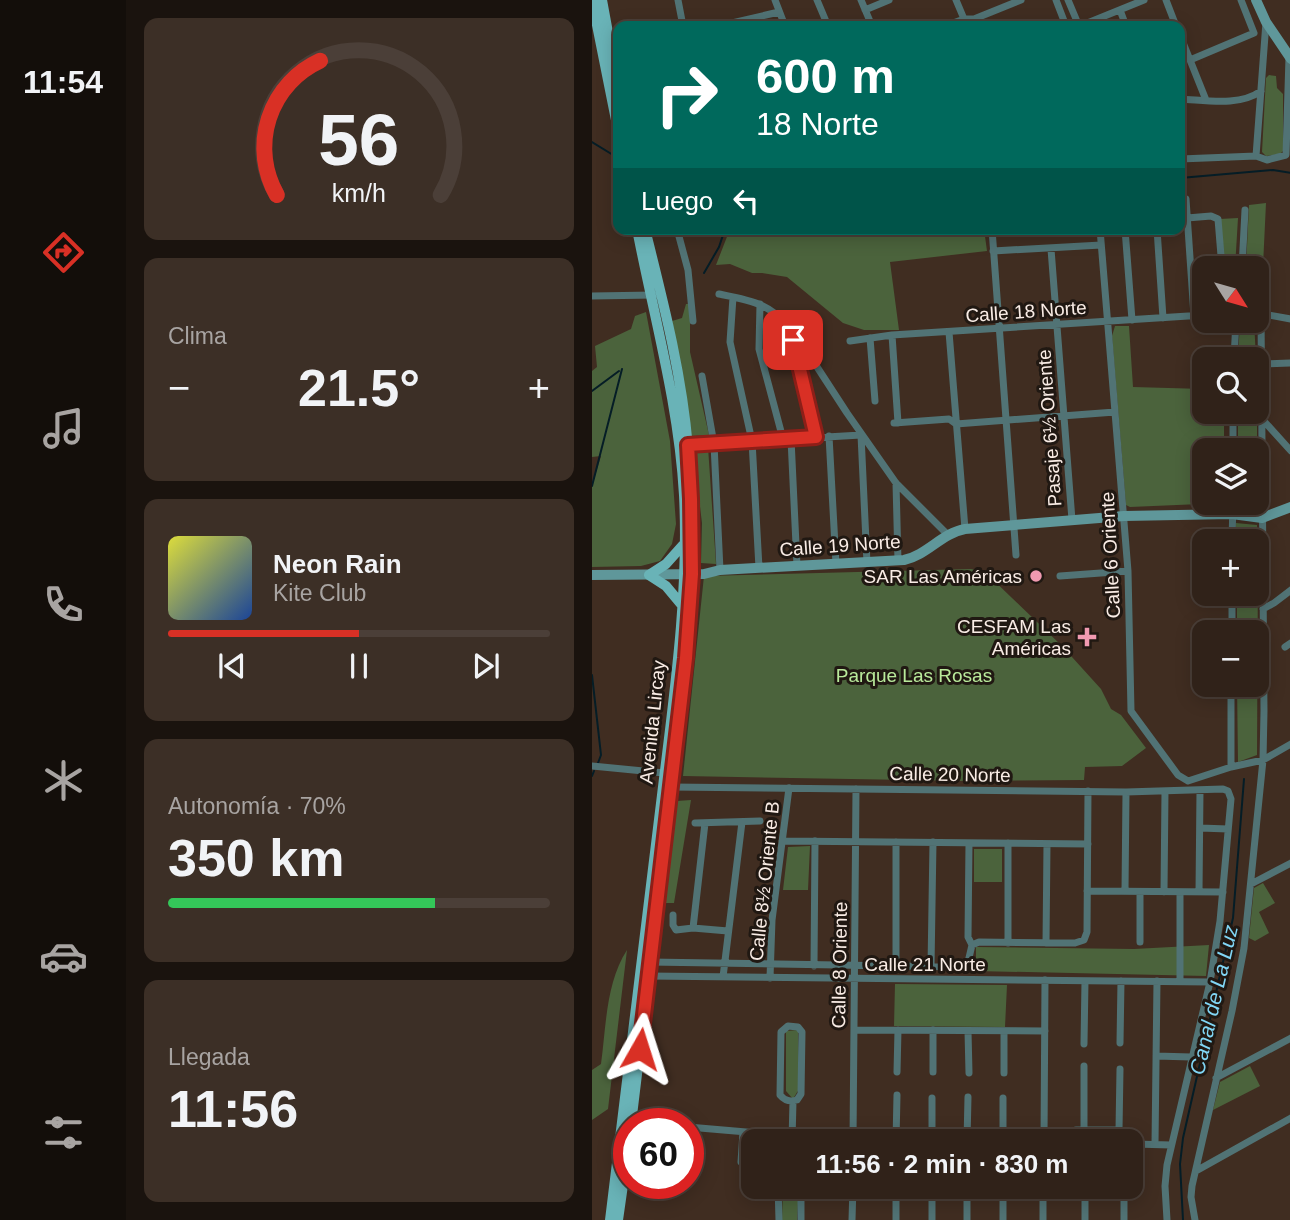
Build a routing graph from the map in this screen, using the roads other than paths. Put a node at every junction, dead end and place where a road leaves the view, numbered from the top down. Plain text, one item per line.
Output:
1 (592, 0) edge
2 (602, 0) edge
3 (678, 0) edge
4 (775, 0) edge
5 (817, 0) edge
6 (862, 0) edge
7 (889, 0) edge
8 (956, 0) edge
9 (1021, 0) edge
10 (1056, 0) edge
11 (1068, 0) edge
12 (1144, 0) edge
13 (1166, 0) edge
14 (1241, 0) edge
15 (1256, 0) edge
16 (866, 10) junction
17 (1120, 10) junction
18 (779, 12) junction
19 (682, 21) edge
20 (740, 21) edge
21 (782, 21) edge
22 (826, 21) edge
23 (870, 21) edge
24 (964, 21) edge
25 (970, 21) edge
26 (1064, 21) edge
27 (1077, 21) edge
28 (1092, 21) edge
29 (1124, 21) edge
30 (1174, 21) edge
31 (1266, 22) junction
32 (613, 41) edge
33 (1290, 41) edge
34 (1185, 48) edge
35 (1288, 56) edge
36 (1190, 60) junction
37 (1261, 91) junction
38 (1185, 99) edge
39 (1206, 100) junction
40 (613, 105) edge
41 (1256, 156) junction
42 (1185, 159) edge
43 (1185, 199) edge
44 (1245, 210) dead end
45 (1187, 218) junction
46 (639, 235) edge
47 (646, 235) edge
48 (679, 235) edge
49 (992, 235) edge
50 (1100, 235) edge
51 (1125, 235) edge
52 (1157, 235) edge
53 (1101, 245) junction
54 (1051, 248) junction
55 (993, 251) junction
56 (1221, 256) edge
57 (1243, 256) edge
58 (1192, 288) edge
59 (719, 294) dead end
60 (656, 295) junction
61 (592, 296) edge
62 (733, 297) junction
63 (760, 304) junction
64 (1269, 315) edge
65 (1192, 316) edge
66 (1164, 318) junction
67 (1290, 319) edge
68 (1132, 320) junction
69 (693, 321) dead end
70 (1108, 321) junction
71 (1057, 324) junction
72 (1000, 328) junction
73 (793, 330) junction
74 (949, 331) junction
75 (892, 335) junction
76 (870, 338) junction
77 (850, 341) dead end
78 (1290, 363) edge
79 (1269, 364) edge
80 (702, 376) dead end
81 (875, 401) dead end
82 (1115, 412) junction
83 (1064, 416) junction
84 (1007, 420) junction
85 (956, 424) junction
86 (1262, 424) edge
87 (1266, 424) edge
88 (861, 435) junction
89 (829, 436) junction
90 (816, 437) junction
91 (787, 439) junction
92 (752, 441) junction
93 (714, 444) junction
94 (688, 445) junction
95 (1290, 451) edge
96 (896, 483) junction
97 (1290, 507) edge
98 (1192, 515) edge
99 (1240, 515) edge
100 (1124, 516) junction
101 (1262, 518) junction
102 (1072, 520) junction
103 (1014, 526) junction
104 (965, 529) junction
105 (948, 535) junction
106 (683, 545) junction
107 (1016, 555) dead end
108 (898, 561) junction
109 (867, 562) junction
110 (836, 564) junction
111 (797, 566) junction
112 (759, 568) junction
113 (720, 570) junction
114 (1128, 571) junction
115 (687, 574) junction
116 (592, 575) edge
117 (649, 575) junction
118 (1060, 576) dead end
119 (1289, 593) edge
120 (681, 604) junction
121 (1263, 609) junction
122 (1231, 697) edge
123 (1290, 744) edge
124 (1263, 760) junction
125 (592, 766) edge
126 (1231, 766) junction
127 (664, 773) junction
128 (671, 787) junction
129 (789, 788) junction
130 (856, 789) junction
131 (1200, 790) junction
132 (1088, 791) junction
133 (1126, 792) junction
134 (1165, 792) junction
135 (760, 821) dead end
136 (742, 822) junction
137 (695, 823) dead end
138 (705, 823) junction
139 (1200, 828) junction
140 (1228, 829) junction
141 (782, 841) junction
142 (815, 841) junction
143 (856, 842) junction
144 (896, 842) junction
145 (933, 842) junction
146 (969, 843) junction
147 (1008, 843) junction
148 (1047, 844) junction
149 (1088, 844) junction
150 (1290, 863) edge
151 (1251, 884) junction
152 (1087, 891) junction
153 (1125, 891) junction
154 (1140, 892) junction
155 (1164, 892) junction
156 (1180, 892) junction
157 (1199, 892) junction
158 (1223, 892) junction
159 (674, 915) dead end
160 (693, 928) junction
161 (728, 931) junction
162 (1140, 942) dead end
163 (1008, 943) junction
164 (1046, 943) junction
165 (972, 945) junction
166 (649, 962) junction
167 (676, 964) junction
168 (725, 964) junction
169 (771, 965) junction
170 (814, 965) junction
171 (855, 966) junction
172 (896, 966) junction
173 (932, 967) junction
174 (644, 976) junction
175 (675, 977) junction
176 (723, 977) junction
177 (770, 978) junction
178 (854, 979) junction
179 (1045, 980) junction
180 (1085, 981) junction
181 (1121, 981) junction
182 (1157, 981) junction
183 (1179, 981) junction
184 (1210, 982) junction
185 (854, 1030) junction
186 (898, 1030) junction
187 (933, 1030) junction
188 (968, 1031) junction
189 (1004, 1031) junction
190 (1045, 1031) junction
191 (1290, 1038) edge
192 (1120, 1043) dead end
193 (1084, 1044) dead end
194 (1156, 1056) junction
195 (1191, 1057) junction
196 (1084, 1066) dead end
197 (1120, 1069) dead end
198 (896, 1072) dead end
199 (933, 1072) dead end
200 (969, 1073) dead end
201 (1004, 1073) dead end
202 (1216, 1078) junction
203 (897, 1095) dead end
204 (968, 1097) dead end
205 (932, 1098) dead end
206 (1003, 1098) dead end
207 (793, 1101) junction
208 (630, 1108) edge
209 (1290, 1118) edge
210 (704, 1128) edge
211 (792, 1129) edge
212 (853, 1129) edge
213 (896, 1129) edge
214 (932, 1129) edge
215 (968, 1129) edge
216 (1003, 1129) edge
217 (1044, 1129) edge
218 (1084, 1129) edge
219 (1119, 1129) edge
220 (741, 1132) edge
221 (1155, 1144) junction
222 (1171, 1145) junction
223 (1143, 1146) edge
224 (1196, 1171) junction
225 (614, 1199) edge
226 (621, 1199) edge
227 (778, 1199) edge
228 (801, 1199) edge
229 (853, 1199) edge
230 (896, 1199) edge
231 (932, 1199) edge
232 (967, 1199) edge
233 (1003, 1199) edge
234 (1043, 1199) edge
235 (1085, 1199) edge
236 (1124, 1199) edge
237 (610, 1220) edge
238 (618, 1220) edge
239 (779, 1220) edge
240 (801, 1220) edge
241 (852, 1220) edge
242 (895, 1220) edge
243 (932, 1220) edge
244 (967, 1220) edge
245 (1003, 1220) edge
246 (1043, 1220) edge
247 (1085, 1220) edge
248 (1124, 1220) edge
249 (1167, 1220) edge
250 (1195, 1220) edge

1 - 40 main road
2 - 32 main road
3 - 19 street
4 - 18 street
5 - 22 street
6 - 16 street
7 - 16 street
8 - 24 street
9 - 25 street
10 - 26 street
11 - 27 street
12 - 17 street
13 - 30 street
14 - 36 street
15 - 31 street
16 - 23 street
17 - 28 street
17 - 29 street
18 - 20 street
18 - 21 street
31 - 35 street
31 - 37 street
33 - 35 street
34 - 36 street
35 - 41 street
36 - 39 street
37 - 39 street
37 - 41 street
38 - 39 street
41 - 42 street
43 - 45 street
44 - 57 street
45 - 56 street
45 - 58 street
46 - 60 main road, Avenida Lircay
47 - 60 main road, Avenida Lircay
48 - 69 street
49 - 55 street
50 - 53 street, Calle 6 Oriente
51 - 68 street
52 - 66 street
53 - 54 street
53 - 70 street, Calle 6 Oriente
54 - 55 street
54 - 71 street, Pasaje 6½ Oriente
55 - 72 street
59 - 62 street
60 - 61 street
60 - 94 main road, Avenida Lircay
60 - 106 main road, Avenida Lircay
62 - 63 street
62 - 92 street
63 - 73 street
63 - 91 street
64 - 67 street
65 - 66 street, Calle 18 Norte
66 - 68 street, Calle 18 Norte
68 - 70 street, Calle 18 Norte
70 - 71 street, Calle 18 Norte
70 - 82 street, Calle 6 Oriente
71 - 72 street, Calle 18 Norte
71 - 83 street, Pasaje 6½ Oriente
72 - 74 street, Calle 18 Norte
72 - 84 street
73 - 88 street
73 - 90 street
74 - 75 street, Calle 18 Norte
74 - 85 street
75 - 76 street, Calle 18 Norte
75 - 85 street
76 - 77 street, Calle 18 Norte
76 - 81 street
78 - 79 street
80 - 93 street
82 - 83 street
82 - 100 street, Calle 6 Oriente
83 - 84 street
83 - 102 street, Pasaje 6½ Oriente
84 - 85 street
84 - 103 street
85 - 104 street
86 - 101 street
87 - 95 street
88 - 89 street
88 - 96 street
88 - 109 street
89 - 90 street
89 - 110 street
90 - 91 street
91 - 92 street
91 - 111 street
92 - 93 street
92 - 112 street
93 - 94 street
93 - 113 street
94 - 115 main road, Avenida Lircay
96 - 105 street
96 - 108 street
97 - 101 street
98 - 100 street, Calle 19 Norte
99 - 101 street, Calle 19 Norte
100 - 102 street, Calle 19 Norte
100 - 114 street, Calle 6 Oriente
101 - 121 street
102 - 103 street, Calle 19 Norte
103 - 104 street, Calle 19 Norte
103 - 107 street
104 - 105 street, Calle 19 Norte
105 - 108 street, Calle 19 Norte
106 - 115 main road, Avenida Lircay
106 - 117 main road
108 - 109 street, Calle 19 Norte
109 - 110 street, Calle 19 Norte
110 - 111 street, Calle 19 Norte
111 - 112 street, Calle 19 Norte
112 - 113 street, Calle 19 Norte
113 - 115 street, Calle 19 Norte
114 - 118 street
114 - 126 street, Calle 6 Oriente
115 - 117 street, Calle 19 Norte
115 - 120 main road, Avenida Lircay
115 - 128 main road, Avenida Lircay
116 - 117 street, Calle 19 Norte
117 - 120 main road
119 - 121 street
120 - 127 main road, Avenida Lircay
121 - 124 street
122 - 126 street
123 - 124 street
124 - 126 street, Calle 6 Oriente
124 - 151 street
125 - 127 street
127 - 174 main road, Avenida Lircay
128 - 129 street, Calle 20 Norte
128 - 166 main road, Avenida Lircay
129 - 130 street, Calle 20 Norte
129 - 141 street, Calle 8½ Oriente B
130 - 132 street, Calle 20 Norte
130 - 143 street, Calle 8 Oriente
131 - 134 street, Calle 20 Norte
131 - 139 street
131 - 140 street, Calle 20 Norte
132 - 133 street, Calle 20 Norte
132 - 149 street
133 - 134 street, Calle 20 Norte
133 - 153 street
134 - 155 street
135 - 136 street
136 - 138 street
136 - 161 street
137 - 138 street
138 - 160 street
139 - 140 street
139 - 157 street
140 - 158 street
141 - 142 street
141 - 169 street, Calle 8½ Oriente B
142 - 143 street
142 - 170 street
143 - 144 street
143 - 171 street, Calle 8 Oriente
144 - 145 street
144 - 172 street
145 - 146 street
145 - 173 street
146 - 147 street
146 - 165 street
147 - 148 street
147 - 163 street
148 - 149 street
148 - 164 street
149 - 152 street
150 - 151 street
151 - 202 street
152 - 153 street
152 - 164 street
153 - 154 street
154 - 155 street
154 - 162 street
155 - 156 street
156 - 157 street
156 - 183 street
157 - 158 street
158 - 184 street
159 - 160 street
160 - 161 street
161 - 168 street
163 - 164 street
163 - 165 street
165 - 173 street, Calle 21 Norte
166 - 167 street, Calle 21 Norte
166 - 174 main road, Avenida Lircay
167 - 168 street, Calle 21 Norte
167 - 175 street
168 - 169 street, Calle 21 Norte
168 - 176 street
169 - 170 street, Calle 21 Norte
169 - 177 street, Calle 8½ Oriente B
170 - 171 street, Calle 21 Norte
171 - 172 street, Calle 21 Norte
171 - 178 street, Calle 8 Oriente
172 - 173 street, Calle 21 Norte
174 - 175 street, Calle 21 Norte
174 - 208 main road, Avenida Lircay
175 - 176 street, Calle 21 Norte
176 - 177 street, Calle 21 Norte
177 - 178 street, Calle 21 Norte
178 - 179 street, Calle 21 Norte
178 - 185 street, Calle 8 Oriente
179 - 180 street, Calle 21 Norte
179 - 190 street
180 - 181 street, Calle 21 Norte
180 - 193 street
181 - 182 street, Calle 21 Norte
181 - 192 street
182 - 183 street, Calle 21 Norte
182 - 194 street
183 - 184 street, Calle 21 Norte
184 - 195 street
185 - 186 street
185 - 212 street, Calle 8 Oriente
186 - 187 street
186 - 198 street
187 - 188 street
187 - 199 street
188 - 189 street
188 - 200 street
189 - 190 street
189 - 201 street
190 - 217 street
191 - 202 street
194 - 195 street
194 - 221 street
195 - 222 street
196 - 218 street
197 - 219 street
202 - 224 street
203 - 213 street
204 - 215 street
205 - 214 street
206 - 216 street
207 - 207 street
207 - 211 street
209 - 224 street
210 - 220 street
221 - 222 street
221 - 223 street
222 - 249 street
224 - 250 street
225 - 237 main road, Avenida Lircay
226 - 238 main road
227 - 239 street
228 - 240 street
229 - 241 street
230 - 242 street
231 - 243 street
232 - 244 street
233 - 245 street
234 - 246 street
235 - 247 street
236 - 248 street

